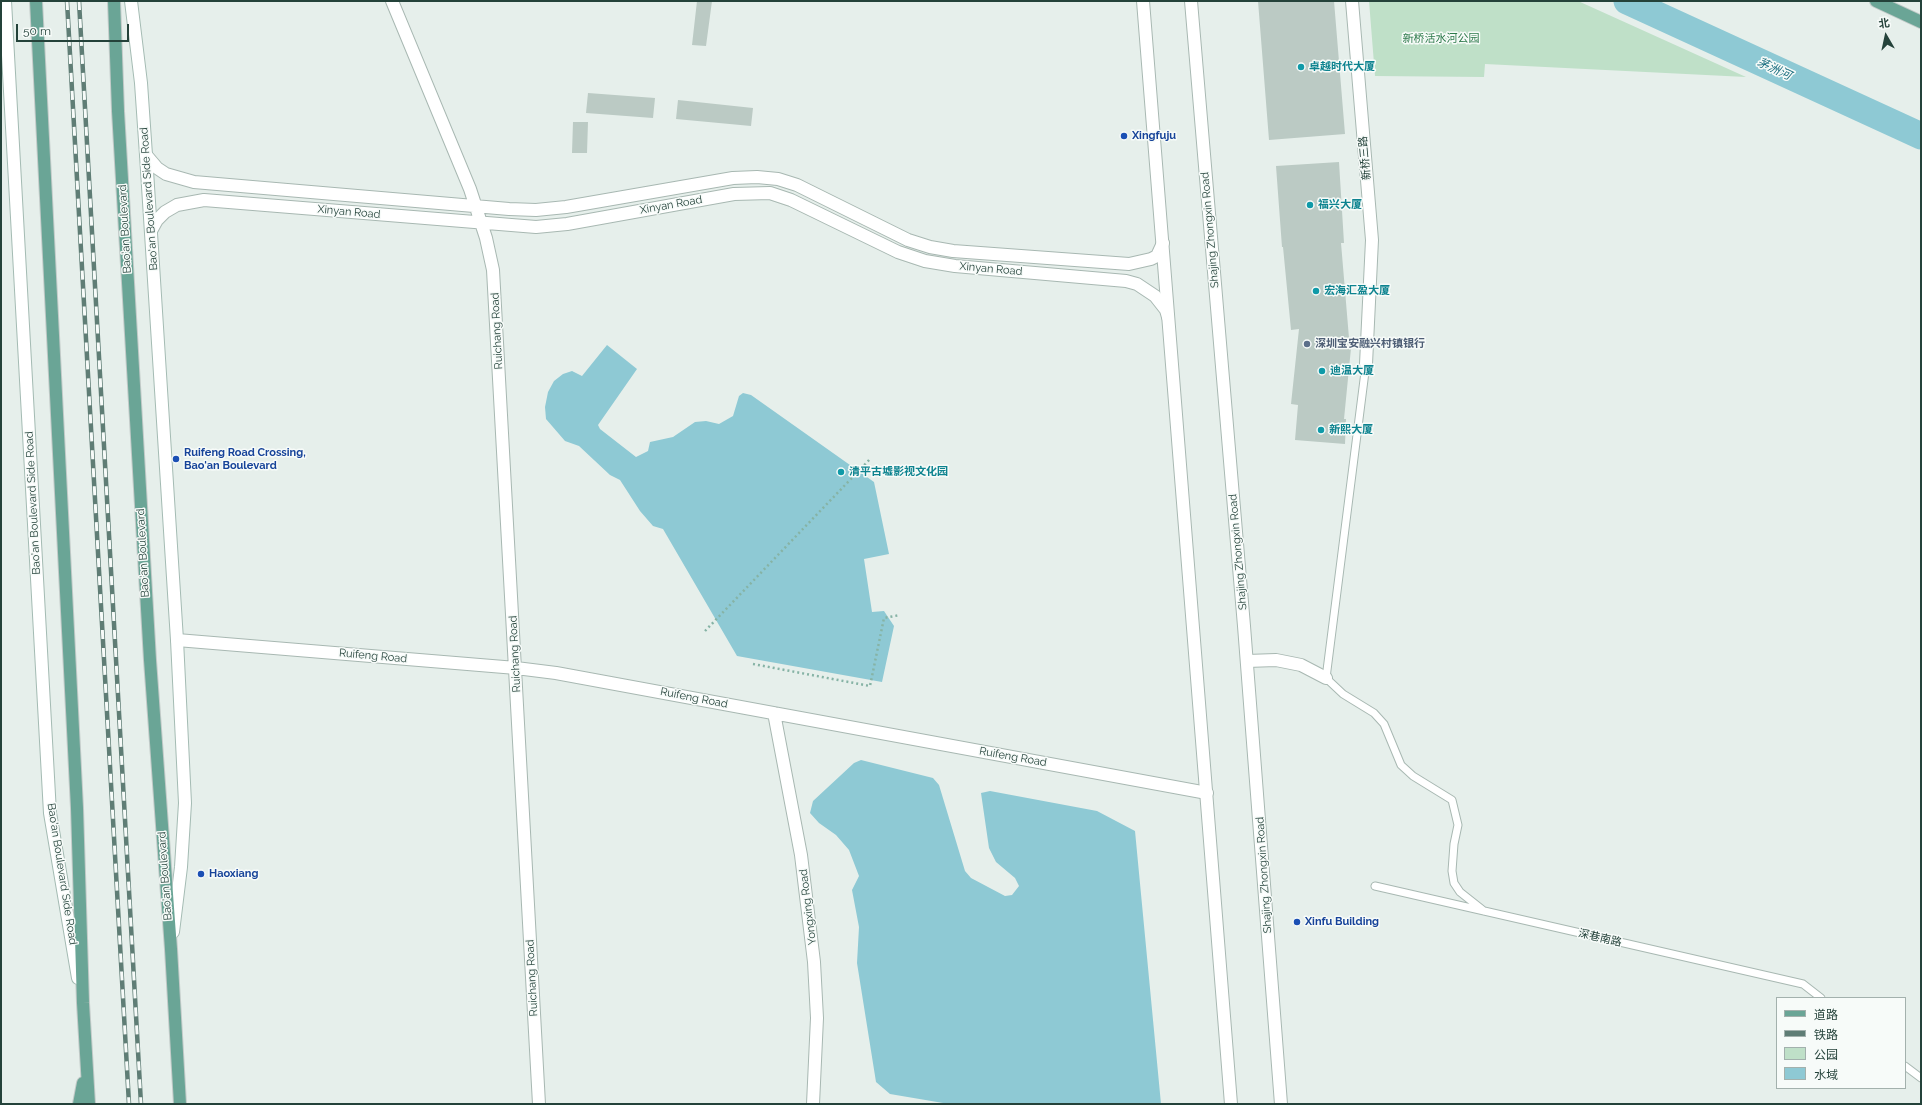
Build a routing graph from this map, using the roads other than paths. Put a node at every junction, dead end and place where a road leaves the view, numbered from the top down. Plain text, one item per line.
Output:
1 (5, 1) edge
2 (36, 1) edge
3 (114, 1) edge
4 (131, 1) edge
5 (392, 1) edge
6 (1143, 1) edge
7 (1191, 1) edge
8 (1352, 1) edge
9 (1876, 1) edge
10 (1921, 22) edge
11 (146, 155) junction
12 (476, 207) junction
13 (482, 224) junction
14 (151, 231) junction
15 (1163, 243) junction
16 (1169, 322) junction
17 (1366, 364) joint
18 (177, 640) junction
19 (1247, 660) junction
20 (516, 668) junction
21 (1326, 678) junction
22 (774, 713) junction
23 (1207, 793) junction
24 (1375, 886) dead end
25 (1484, 911) junction
26 (171, 949) junction
27 (1820, 997) edge
28 (83, 1003) junction
29 (86, 1056) junction
30 (178, 1058) junction
31 (1906, 1067) edge
32 (1921, 1078) edge
33 (79, 1104) edge
34 (89, 1104) edge
35 (180, 1104) edge
36 (189, 1104) edge
37 (539, 1104) edge
38 (813, 1104) edge
39 (1231, 1104) edge
40 (1281, 1104) edge

1 - 28 street, Bao'an Boulevard Side Road
2 - 28 main road
3 - 26 main road, Bao'an Boulevard
4 - 11 street, Bao'an Boulevard Side Road
5 - 12 street, Ruichang Road
6 - 15 street
7 - 19 street, Shajing Zhongxin Road
8 - 17 street, 新桥三路
9 - 10 main road
11 - 12 street, Xinyan Road
11 - 14 street, Bao'an Boulevard Side Road
12 - 13 street, Ruichang Road
12 - 15 street, Xinyan Road
13 - 14 street, Xinyan Road
13 - 16 street, Xinyan Road
13 - 20 street, Ruichang Road
14 - 18 street, Bao'an Boulevard Side Road
15 - 16 street
16 - 23 street
17 - 21 lane
18 - 20 street, Ruifeng Road
18 - 26 street, Bao'an Boulevard Side Road
19 - 21 street
19 - 40 street, Shajing Zhongxin Road
20 - 22 street, Ruifeng Road
20 - 37 street, Ruichang Road
21 - 25 lane
22 - 23 street, Ruifeng Road
22 - 38 street, Yongxing Road
23 - 39 street
24 - 25 lane, 深巷南路
25 - 27 lane, 深巷南路
26 - 30 main road, Bao'an Boulevard
28 - 29 main road
29 - 33 main road
29 - 34 main road
30 - 35 main road, Bao'an Boulevard
30 - 36 main road
31 - 32 lane

